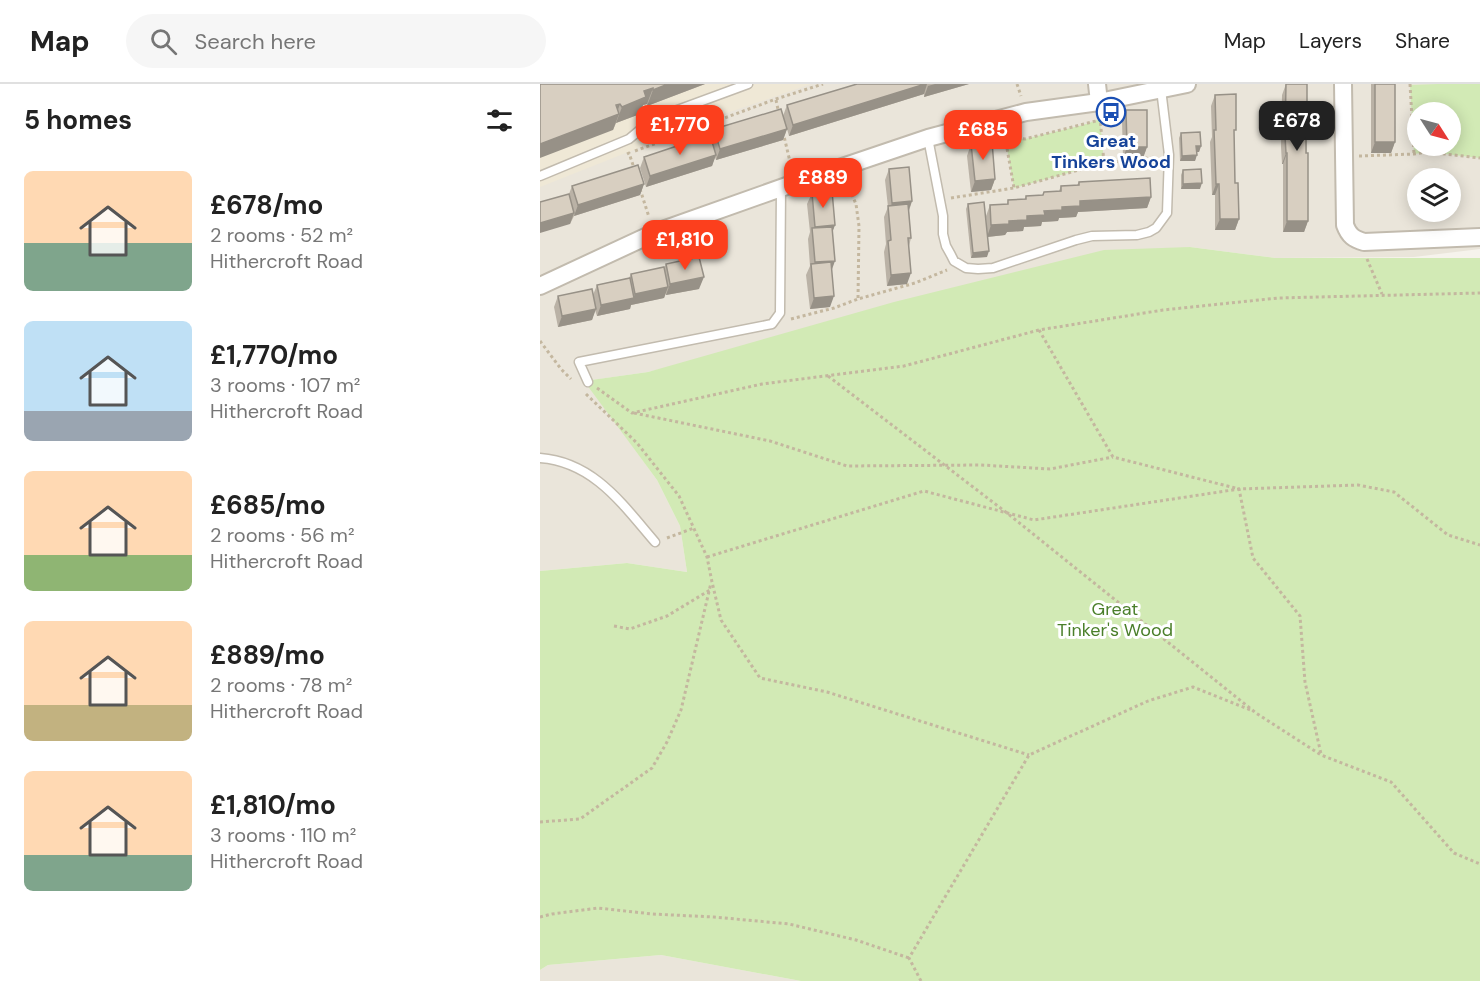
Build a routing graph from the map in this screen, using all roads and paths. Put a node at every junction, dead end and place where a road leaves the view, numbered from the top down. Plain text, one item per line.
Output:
1 (748, 84) edge
2 (823, 84) edge
3 (1097, 84) edge
4 (1187, 84) edge
5 (1343, 84) edge
6 (1410, 84) edge
7 (1161, 88) junction
8 (776, 99) junction
9 (1411, 102) edge
10 (1101, 113) junction
11 (1003, 118) junction
12 (781, 120) edge
13 (783, 130) edge
14 (1005, 137) junction
15 (928, 138) junction
16 (629, 153) junction
17 (1407, 154) edge
18 (1169, 155) junction
19 (1461, 156) edge
20 (619, 157) dead end
21 (1344, 157) junction
22 (1480, 158) edge
23 (1104, 163) junction
24 (841, 167) junction
25 (540, 176) edge
26 (636, 176) edge
27 (788, 186) junction
28 (640, 187) edge
29 (1014, 188) junction
30 (940, 199) junction
31 (654, 233) junction
32 (1480, 237) edge
33 (1360, 240) junction
34 (960, 265) junction
35 (540, 286) edge
36 (1480, 293) edge
37 (1382, 295) junction
38 (858, 299) junction
39 (772, 324) junction
40 (1039, 330) junction
41 (540, 341) edge
42 (828, 376) junction
43 (588, 382) joint
44 (578, 386) dead end
45 (586, 394) dead end
46 (632, 413) junction
47 (1113, 457) junction
48 (540, 458) edge
49 (946, 465) junction
50 (1239, 489) junction
51 (1007, 513) junction
52 (694, 528) junction
53 (655, 542) joint
54 (1480, 545) edge
55 (707, 557) junction
56 (712, 582) junction
57 (710, 590) junction
58 (614, 626) dead end
59 (1256, 713) junction
60 (1029, 755) junction
61 (1321, 755) junction
62 (540, 822) edge
63 (1480, 864) edge
64 (540, 917) edge
65 (909, 958) junction
66 (921, 981) edge

1 - 25 lane
2 - 8 path
3 - 10 street
4 - 7 street
5 - 21 street
6 - 9 path
7 - 10 street
7 - 18 lane
8 - 12 path
8 - 16 path
10 - 11 street
10 - 14 path
10 - 23 path
11 - 14 path
11 - 15 street
13 - 27 path
14 - 29 path
15 - 24 street
15 - 30 lane
16 - 20 path
16 - 26 path
17 - 21 path
18 - 23 path
18 - 34 lane
19 - 22 path
21 - 33 street
23 - 29 path
24 - 27 street
24 - 38 path
27 - 31 street
27 - 39 lane
28 - 31 path
29 - 30 path
30 - 34 lane
31 - 35 street
32 - 33 street
33 - 37 path
34 - 38 path
36 - 37 path
37 - 40 path
38 - 39 path
39 - 43 lane
40 - 42 path
40 - 47 path
41 - 44 path
42 - 46 path
42 - 49 path
43 - 46 path
45 - 52 path
46 - 49 path
47 - 49 path
47 - 50 path
48 - 53 lane
49 - 51 path
50 - 51 path
50 - 54 path
50 - 61 path
51 - 55 path
51 - 59 path
52 - 53 path
52 - 55 path
55 - 56 path
56 - 57 path
56 - 60 path
57 - 58 path
57 - 62 path
59 - 60 path
59 - 61 path
60 - 65 path
61 - 63 path
64 - 65 path
65 - 66 path

